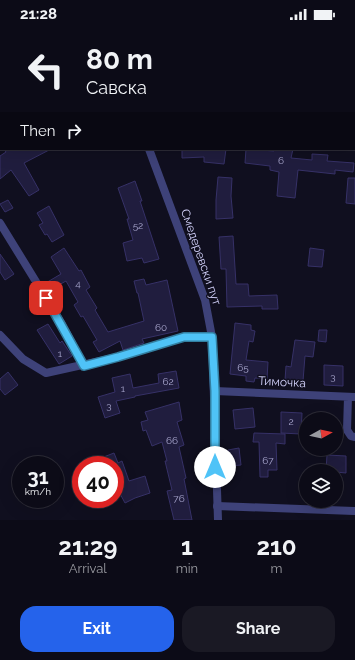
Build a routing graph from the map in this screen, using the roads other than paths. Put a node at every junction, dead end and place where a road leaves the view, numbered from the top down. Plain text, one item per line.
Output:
1 (148, 150) edge
2 (0, 223) edge
3 (0, 335) edge
4 (212, 337) junction
5 (84, 366) junction
6 (215, 391) junction
7 (351, 397) edge
8 (355, 437) edge
9 (217, 506) junction
10 (354, 511) dead end
11 (218, 520) edge

1 - 4 street, Смедеревски пут
2 - 5 street
3 - 5 street
4 - 5 street
4 - 6 street, Смедеревски пут
6 - 7 street, Тимочка
6 - 9 street, Смедеревски пут
7 - 8 street, Тимочка
9 - 10 street
9 - 11 street, Смедеревски пут

